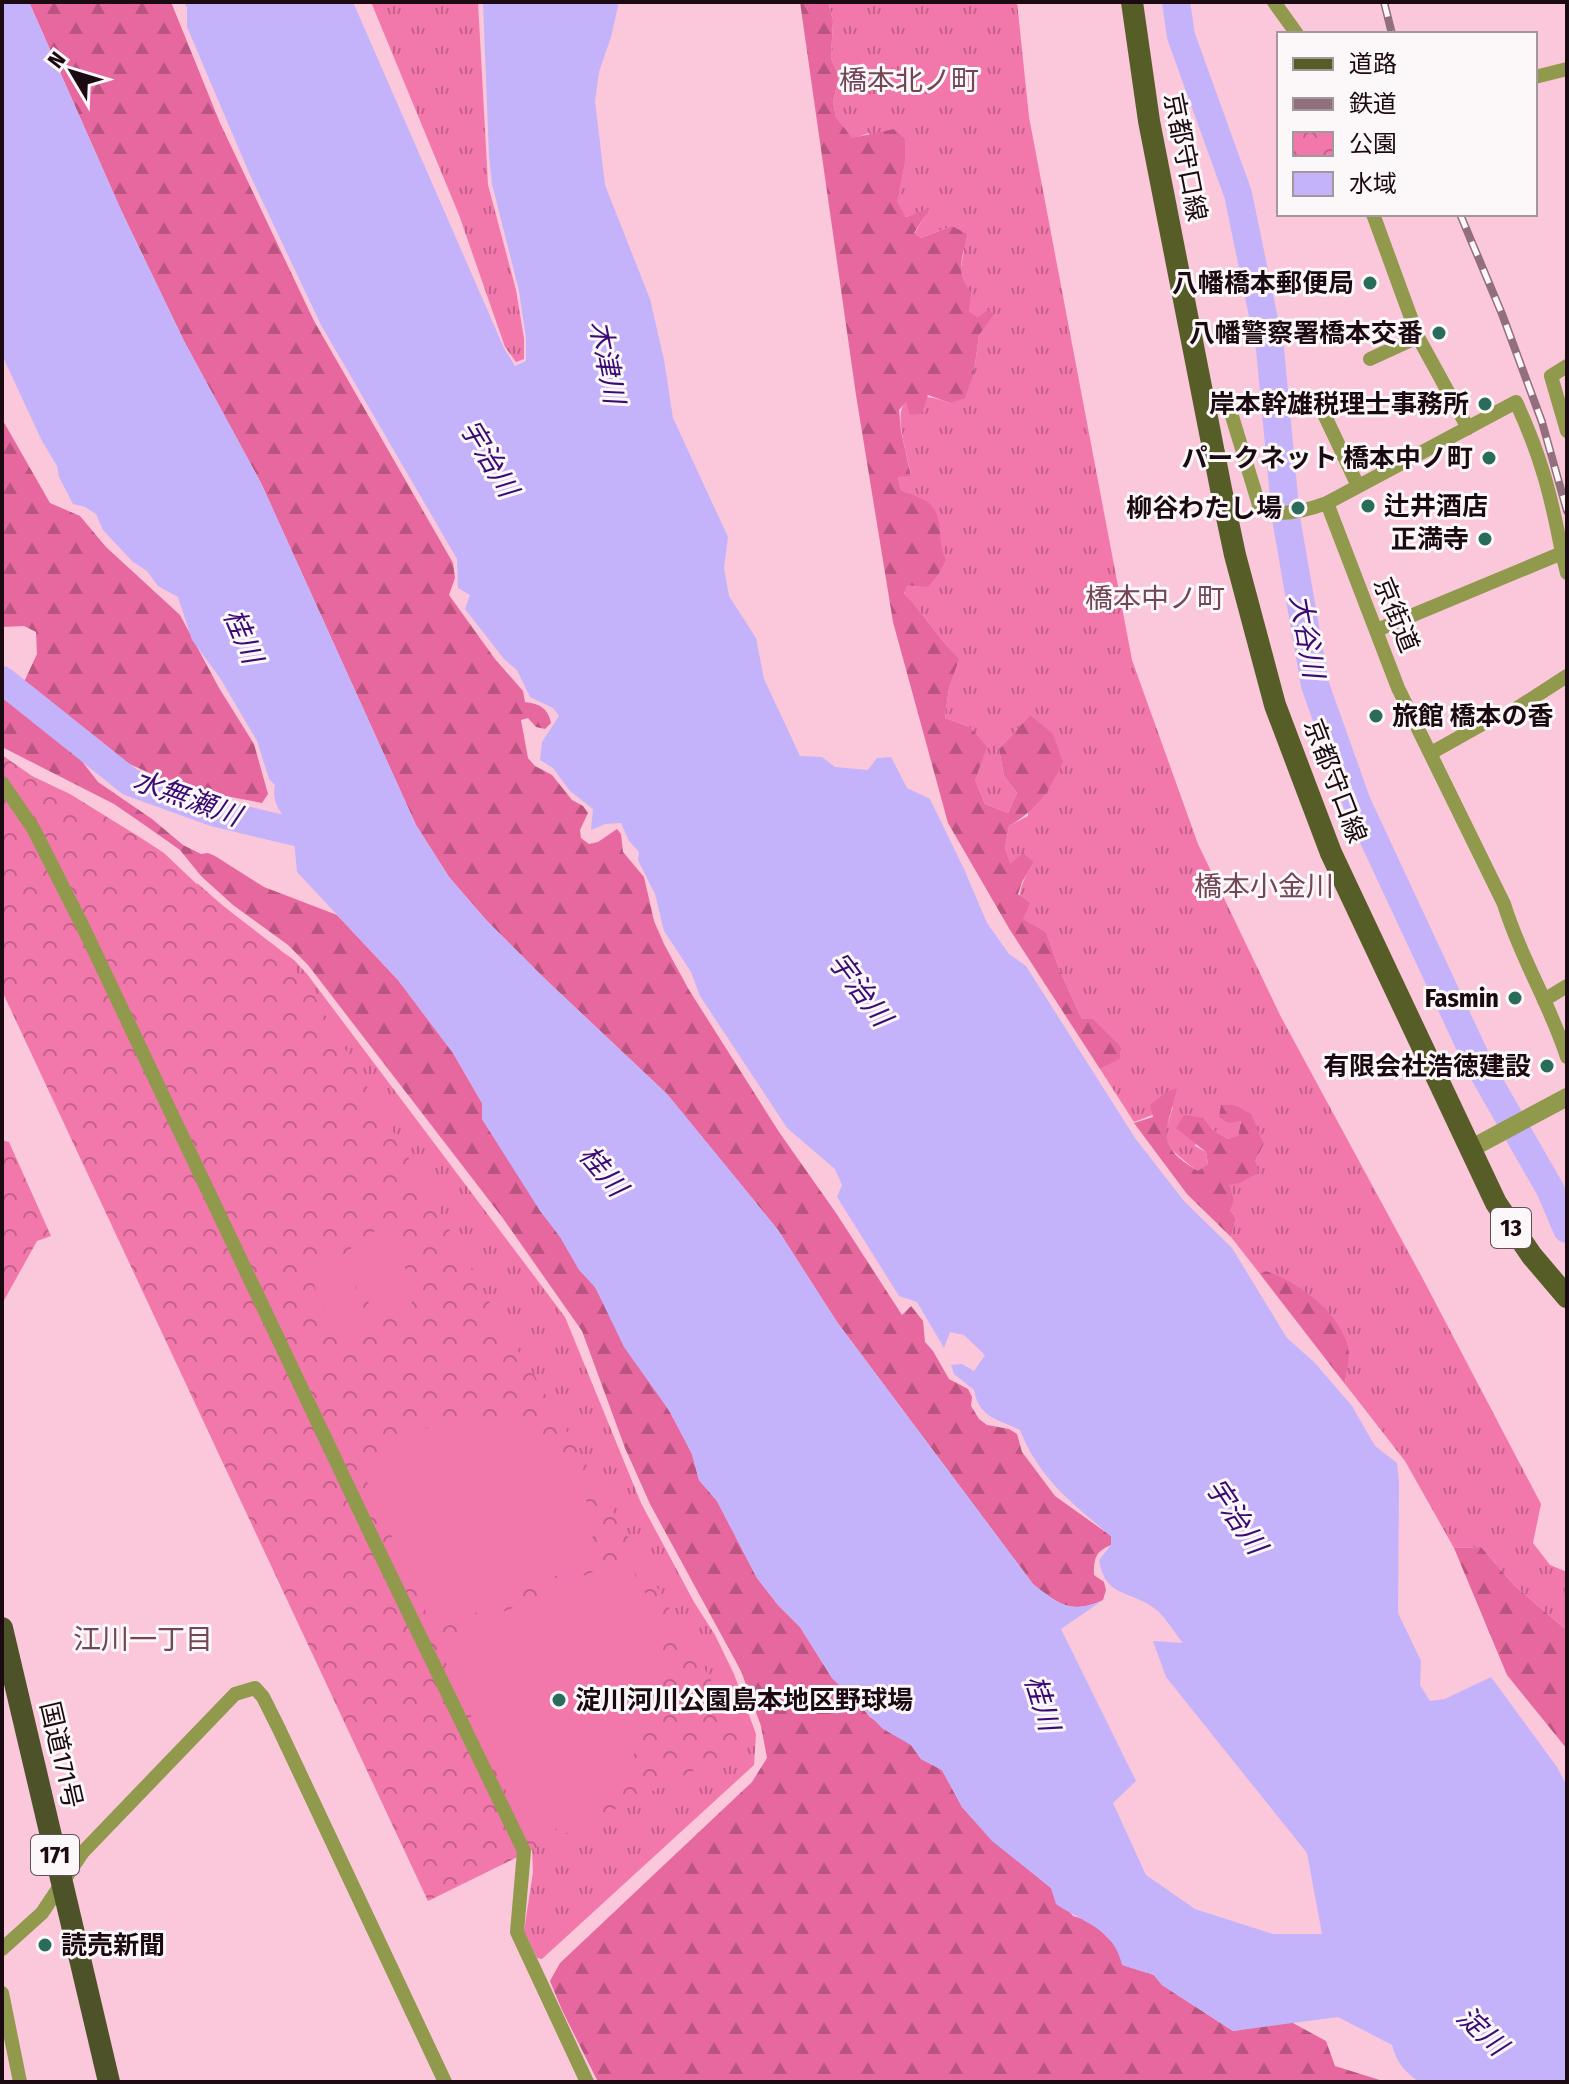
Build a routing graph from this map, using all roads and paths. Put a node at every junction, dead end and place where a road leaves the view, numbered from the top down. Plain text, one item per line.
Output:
1 (1132, 2) edge
2 (1274, 2) edge
3 (1296, 32) edge
4 (1567, 69) edge
5 (1537, 76) edge
6 (1374, 216) edge
7 (1418, 337) junction
8 (1370, 359) dead end
9 (1567, 366) edge
10 (1316, 397) dead end
11 (1205, 403) junction
12 (1468, 428) junction
13 (1567, 431) edge
14 (1358, 486) junction
15 (1327, 503) junction
16 (1562, 553) junction
17 (1567, 573) edge
18 (1377, 630) junction
19 (1567, 676) edge
20 (1431, 753) junction
21 (2, 783) edge
22 (1567, 986) edge
23 (1544, 1000) junction
24 (1567, 1057) edge
25 (1567, 1097) edge
26 (1481, 1143) junction
27 (1567, 1297) edge
28 (2, 1628) edge
29 (62, 1885) junction
30 (2, 1949) edge
31 (2, 1993) edge
32 (20, 2082) edge
33 (109, 2082) edge
34 (445, 2082) edge
35 (587, 2082) edge

1 - 11 main road, 京都守口線 / 13
2 - 3 street
4 - 5 street
6 - 7 street
7 - 8 street
7 - 12 street
9 - 13 street
10 - 14 street
11 - 15 street
11 - 26 main road, 京都守口線 / 13
12 - 14 street
12 - 16 street
14 - 15 street
15 - 18 street, 京街道
16 - 17 street
16 - 18 street
18 - 20 street, 京街道
19 - 20 street
20 - 23 street, 京街道
21 - 35 street
22 - 23 street
23 - 24 street, 京街道
25 - 26 street
26 - 27 main road, 京都守口線 / 13
28 - 29 highway, 国道171号 / 171
29 - 30 street
29 - 33 highway, 国道171号 / 171
29 - 34 street
31 - 32 street

